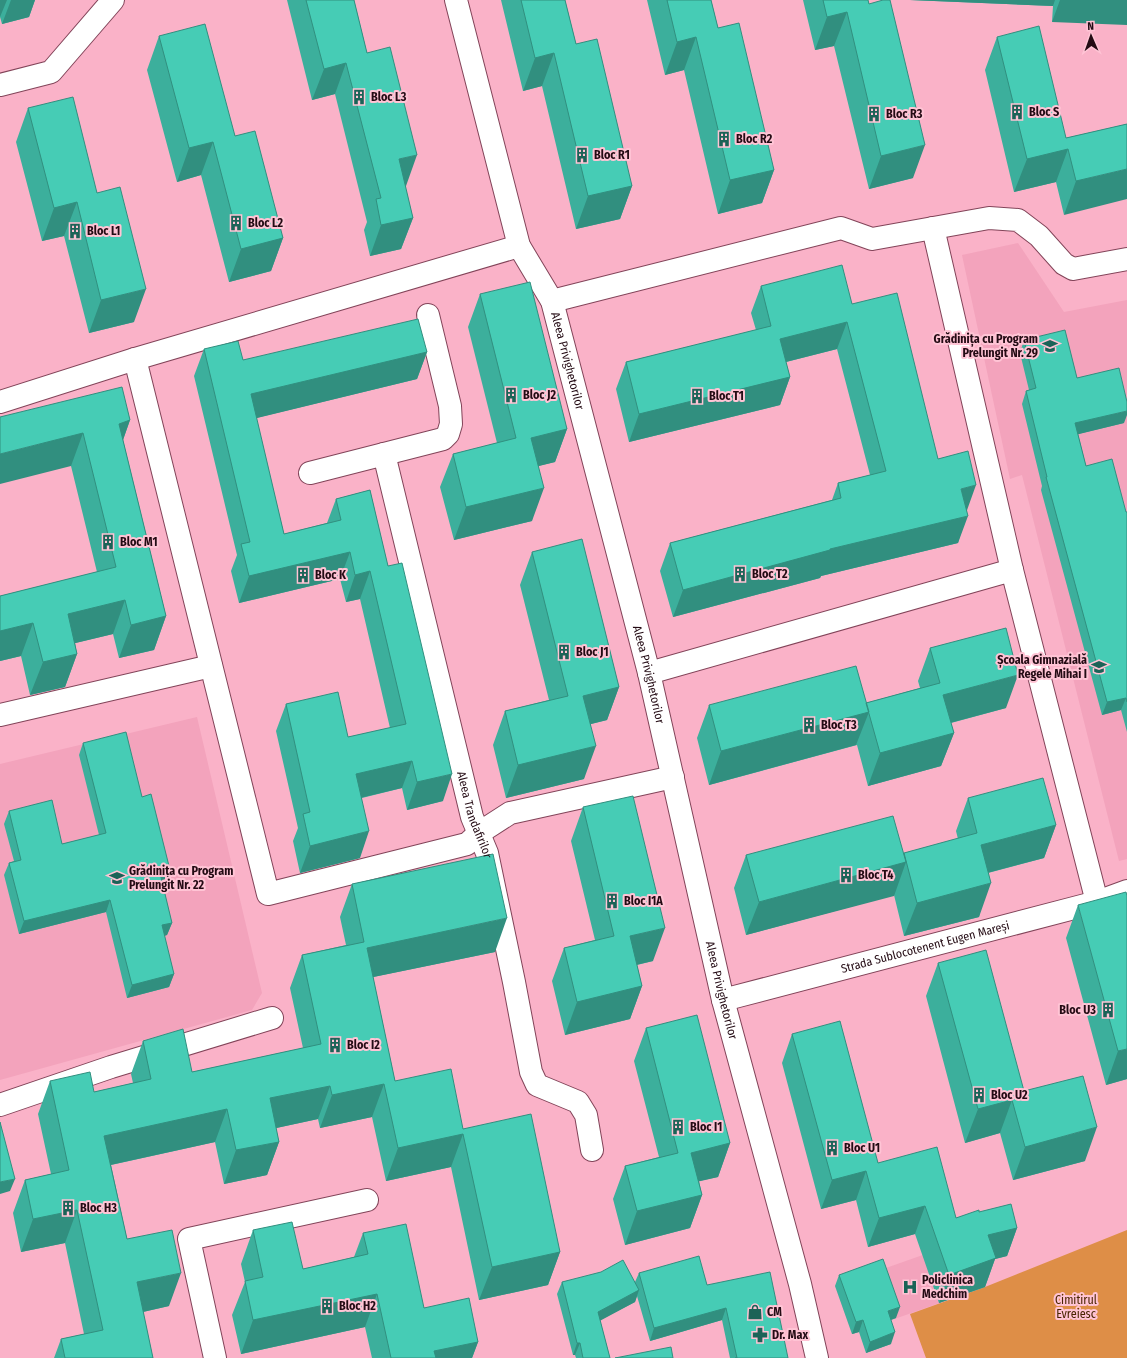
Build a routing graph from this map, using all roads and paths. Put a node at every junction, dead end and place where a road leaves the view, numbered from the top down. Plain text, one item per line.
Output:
1 (113, 0) edge
2 (456, 0) edge
3 (0, 85) edge
4 (932, 228) junction
5 (520, 246) junction
6 (1127, 259) edge
7 (552, 301) junction
8 (428, 315) dead end
9 (135, 359) junction
10 (0, 402) edge
11 (384, 454) junction
12 (310, 473) dead end
13 (1012, 570) junction
14 (211, 666) junction
15 (648, 673) junction
16 (0, 715) edge
17 (673, 777) junction
18 (479, 833) junction
19 (1127, 891) edge
20 (1097, 902) junction
21 (723, 1000) junction
22 (272, 1018) dead end
23 (0, 1105) edge
24 (592, 1150) dead end
25 (367, 1200) dead end
26 (215, 1358) edge
27 (817, 1358) edge

1 - 3 street
2 - 5 street, Aleea Privighetorilor
4 - 6 street
4 - 7 street
4 - 13 street
5 - 7 street, Aleea Privighetorilor
5 - 9 street
7 - 15 street, Aleea Privighetorilor
8 - 11 street
9 - 10 street
9 - 14 street
11 - 12 street
11 - 18 street, Aleea Trandafirilor
13 - 15 street
13 - 20 street
14 - 16 street
14 - 18 street
15 - 17 street, Aleea Privighetorilor
17 - 18 street
17 - 21 street, Aleea Privighetorilor
18 - 24 street, Aleea Trandafirilor
19 - 20 street, Strada Sublocotenent Eugen Mareși
20 - 21 street, Strada Sublocotenent Eugen Mareși
21 - 27 street, Aleea Privighetorilor
22 - 23 street
25 - 26 street

